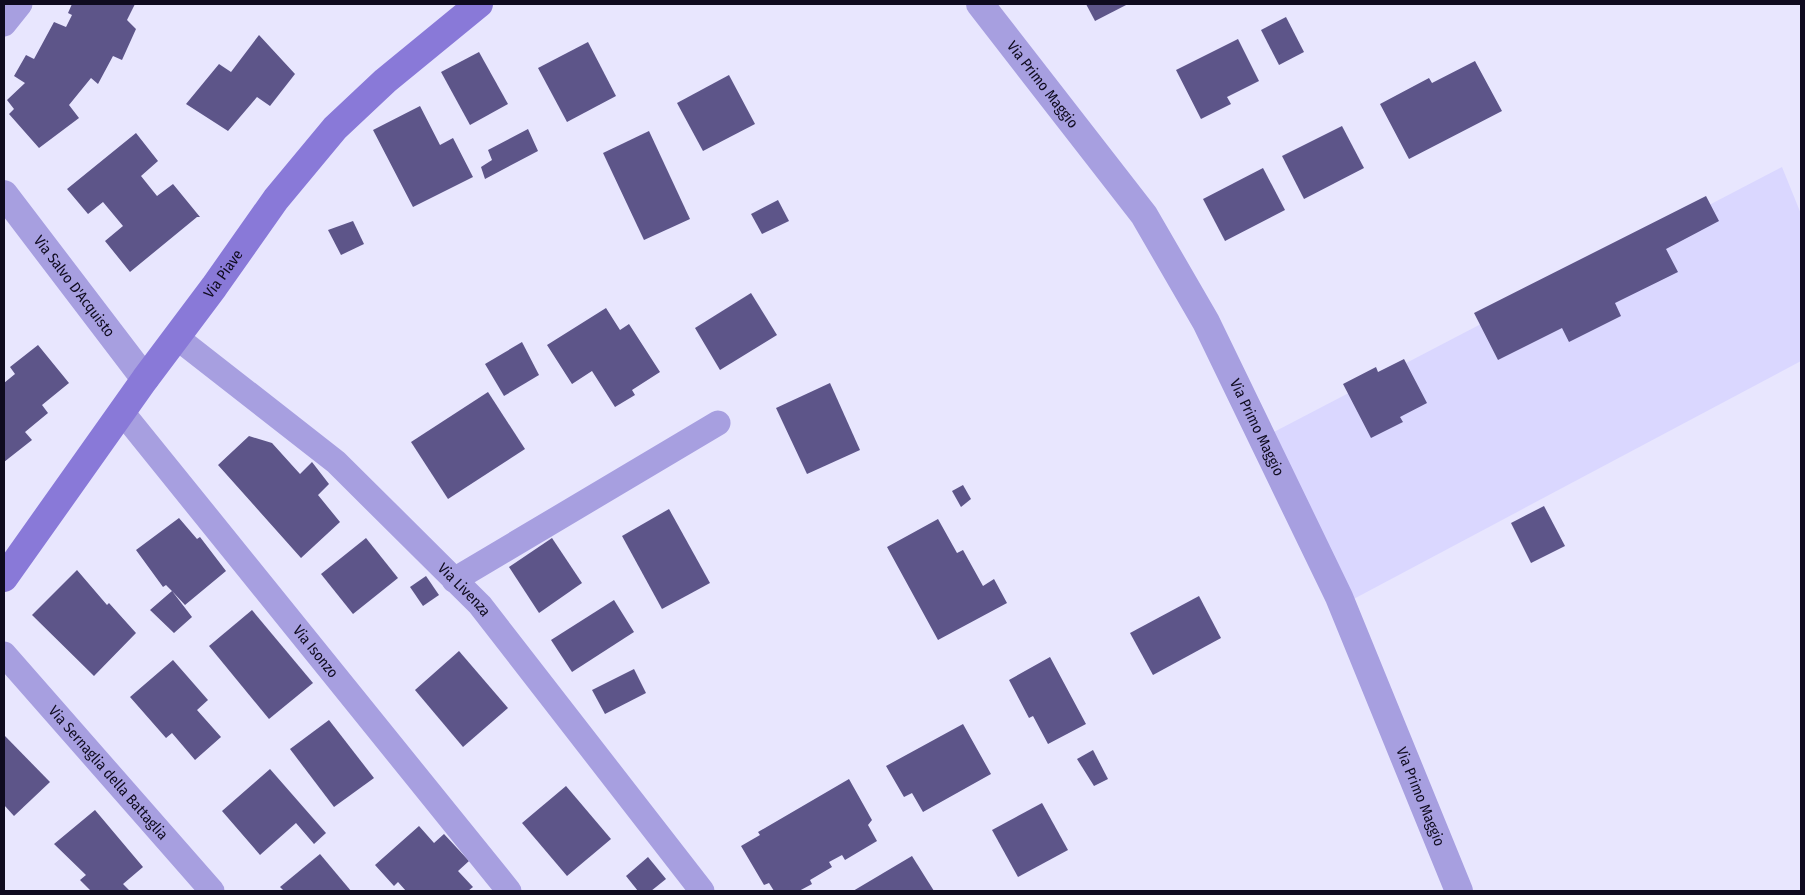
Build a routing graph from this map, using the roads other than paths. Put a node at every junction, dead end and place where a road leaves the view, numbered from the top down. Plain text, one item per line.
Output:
1 (20, 4) edge
2 (479, 4) edge
3 (980, 4) edge
4 (4, 24) edge
5 (4, 194) edge
6 (176, 337) junction
7 (145, 379) junction
8 (122, 412) junction
9 (718, 423) dead end
10 (4, 578) edge
11 (454, 580) junction
12 (4, 654) edge
13 (212, 891) edge
14 (509, 891) edge
15 (702, 891) edge
16 (1459, 891) edge

1 - 4 street
2 - 6 main road, Via Piave
3 - 16 street, Via Primo Maggio
5 - 7 street, Via Salvo D'Acquisto
6 - 7 main road, Via Piave
6 - 11 street, Via Livenza
7 - 8 main road, Via Piave
8 - 10 main road, Via Piave
8 - 14 street, Via Isonzo
9 - 11 street
11 - 15 street, Via Livenza
12 - 13 street, Via Sernaglia della Battaglia

